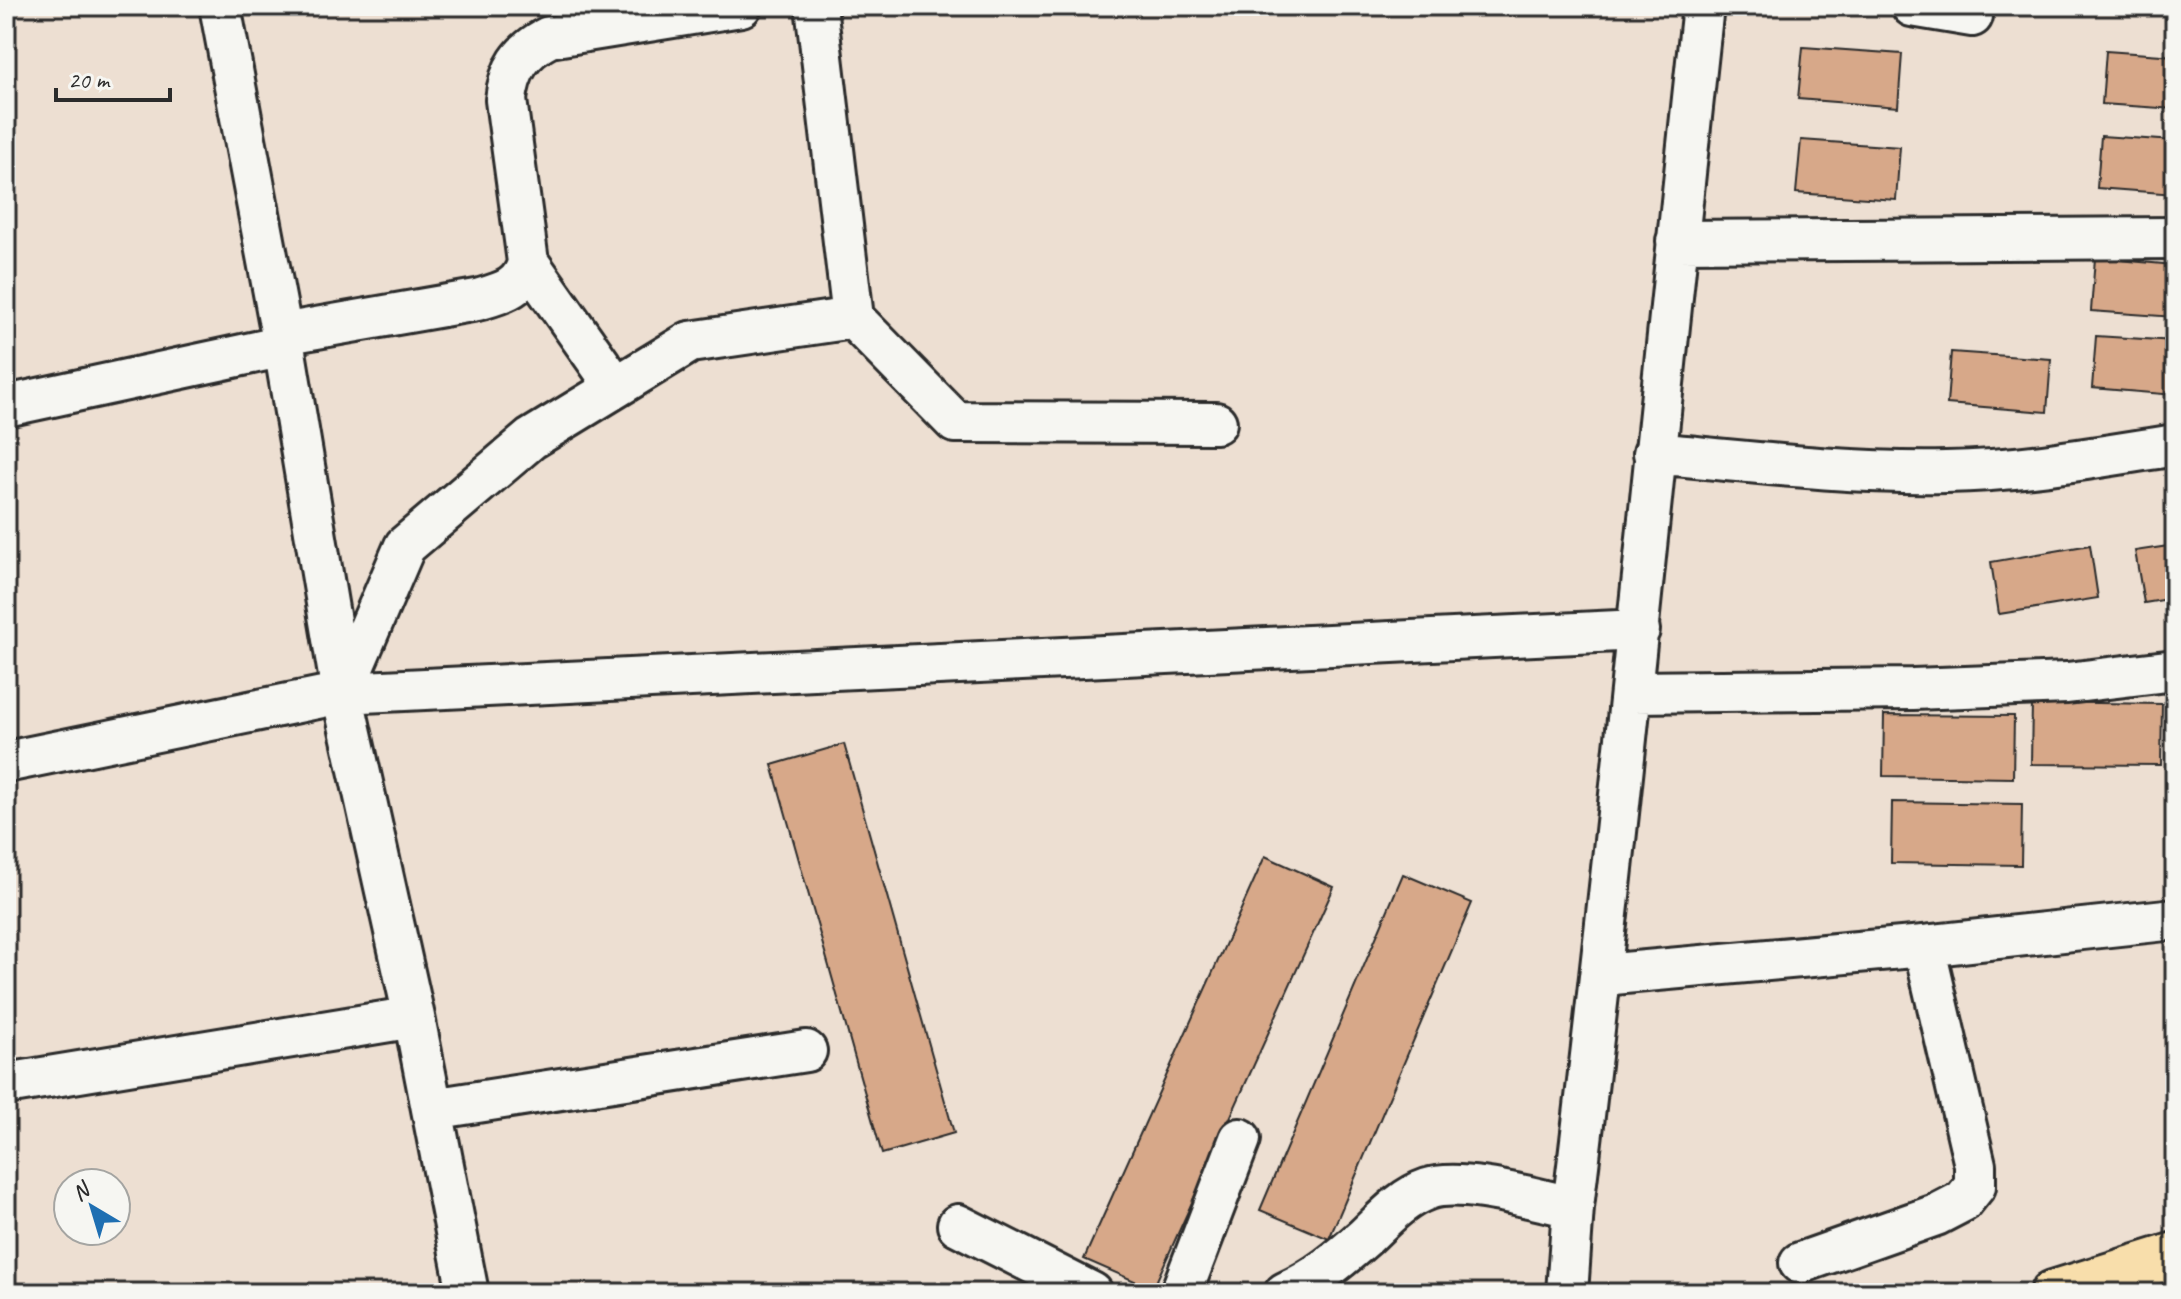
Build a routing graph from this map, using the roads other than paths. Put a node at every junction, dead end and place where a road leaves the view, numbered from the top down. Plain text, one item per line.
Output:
1 (220, 6) edge
2 (741, 6) edge
3 (816, 6) edge
4 (1703, 6) edge
5 (1912, 6) edge
6 (1972, 16) dead end
7 (2175, 238) edge
8 (1677, 241) junction
9 (528, 262) junction
10 (853, 318) junction
11 (283, 340) junction
12 (616, 387) junction
13 (6, 406) edge
14 (1216, 423) dead end
15 (2175, 445) edge
16 (1654, 453) junction
17 (1639, 630) junction
18 (2175, 670) edge
19 (1633, 692) junction
20 (342, 693) junction
21 (6, 762) edge
22 (2175, 919) edge
23 (1924, 946) junction
24 (1602, 975) junction
25 (414, 1017) junction
26 (806, 1051) dead end
27 (6, 1084) edge
28 (432, 1109) junction
29 (1240, 1139) dead end
30 (1573, 1207) junction
31 (958, 1225) dead end
32 (2175, 1255) edge
33 (1800, 1263) dead end
34 (468, 1293) edge
35 (1092, 1293) edge
36 (1181, 1293) edge
37 (1285, 1293) edge
38 (1567, 1293) edge
39 (2053, 1293) edge

1 - 11 street
2 - 9 street
3 - 10 street
4 - 8 street
5 - 6 street
7 - 8 street
8 - 16 street
9 - 11 street
9 - 12 street
10 - 12 street
10 - 14 street
11 - 13 street
11 - 20 street
12 - 20 street
15 - 16 street
16 - 17 street
17 - 19 street
17 - 20 street
18 - 19 street
19 - 24 street
20 - 21 street
20 - 25 street
22 - 23 street
23 - 24 street
23 - 33 street
24 - 30 street
25 - 27 street
25 - 28 street
26 - 28 street
28 - 34 street
29 - 36 street
30 - 37 street
30 - 38 street
31 - 35 street
32 - 39 highway

